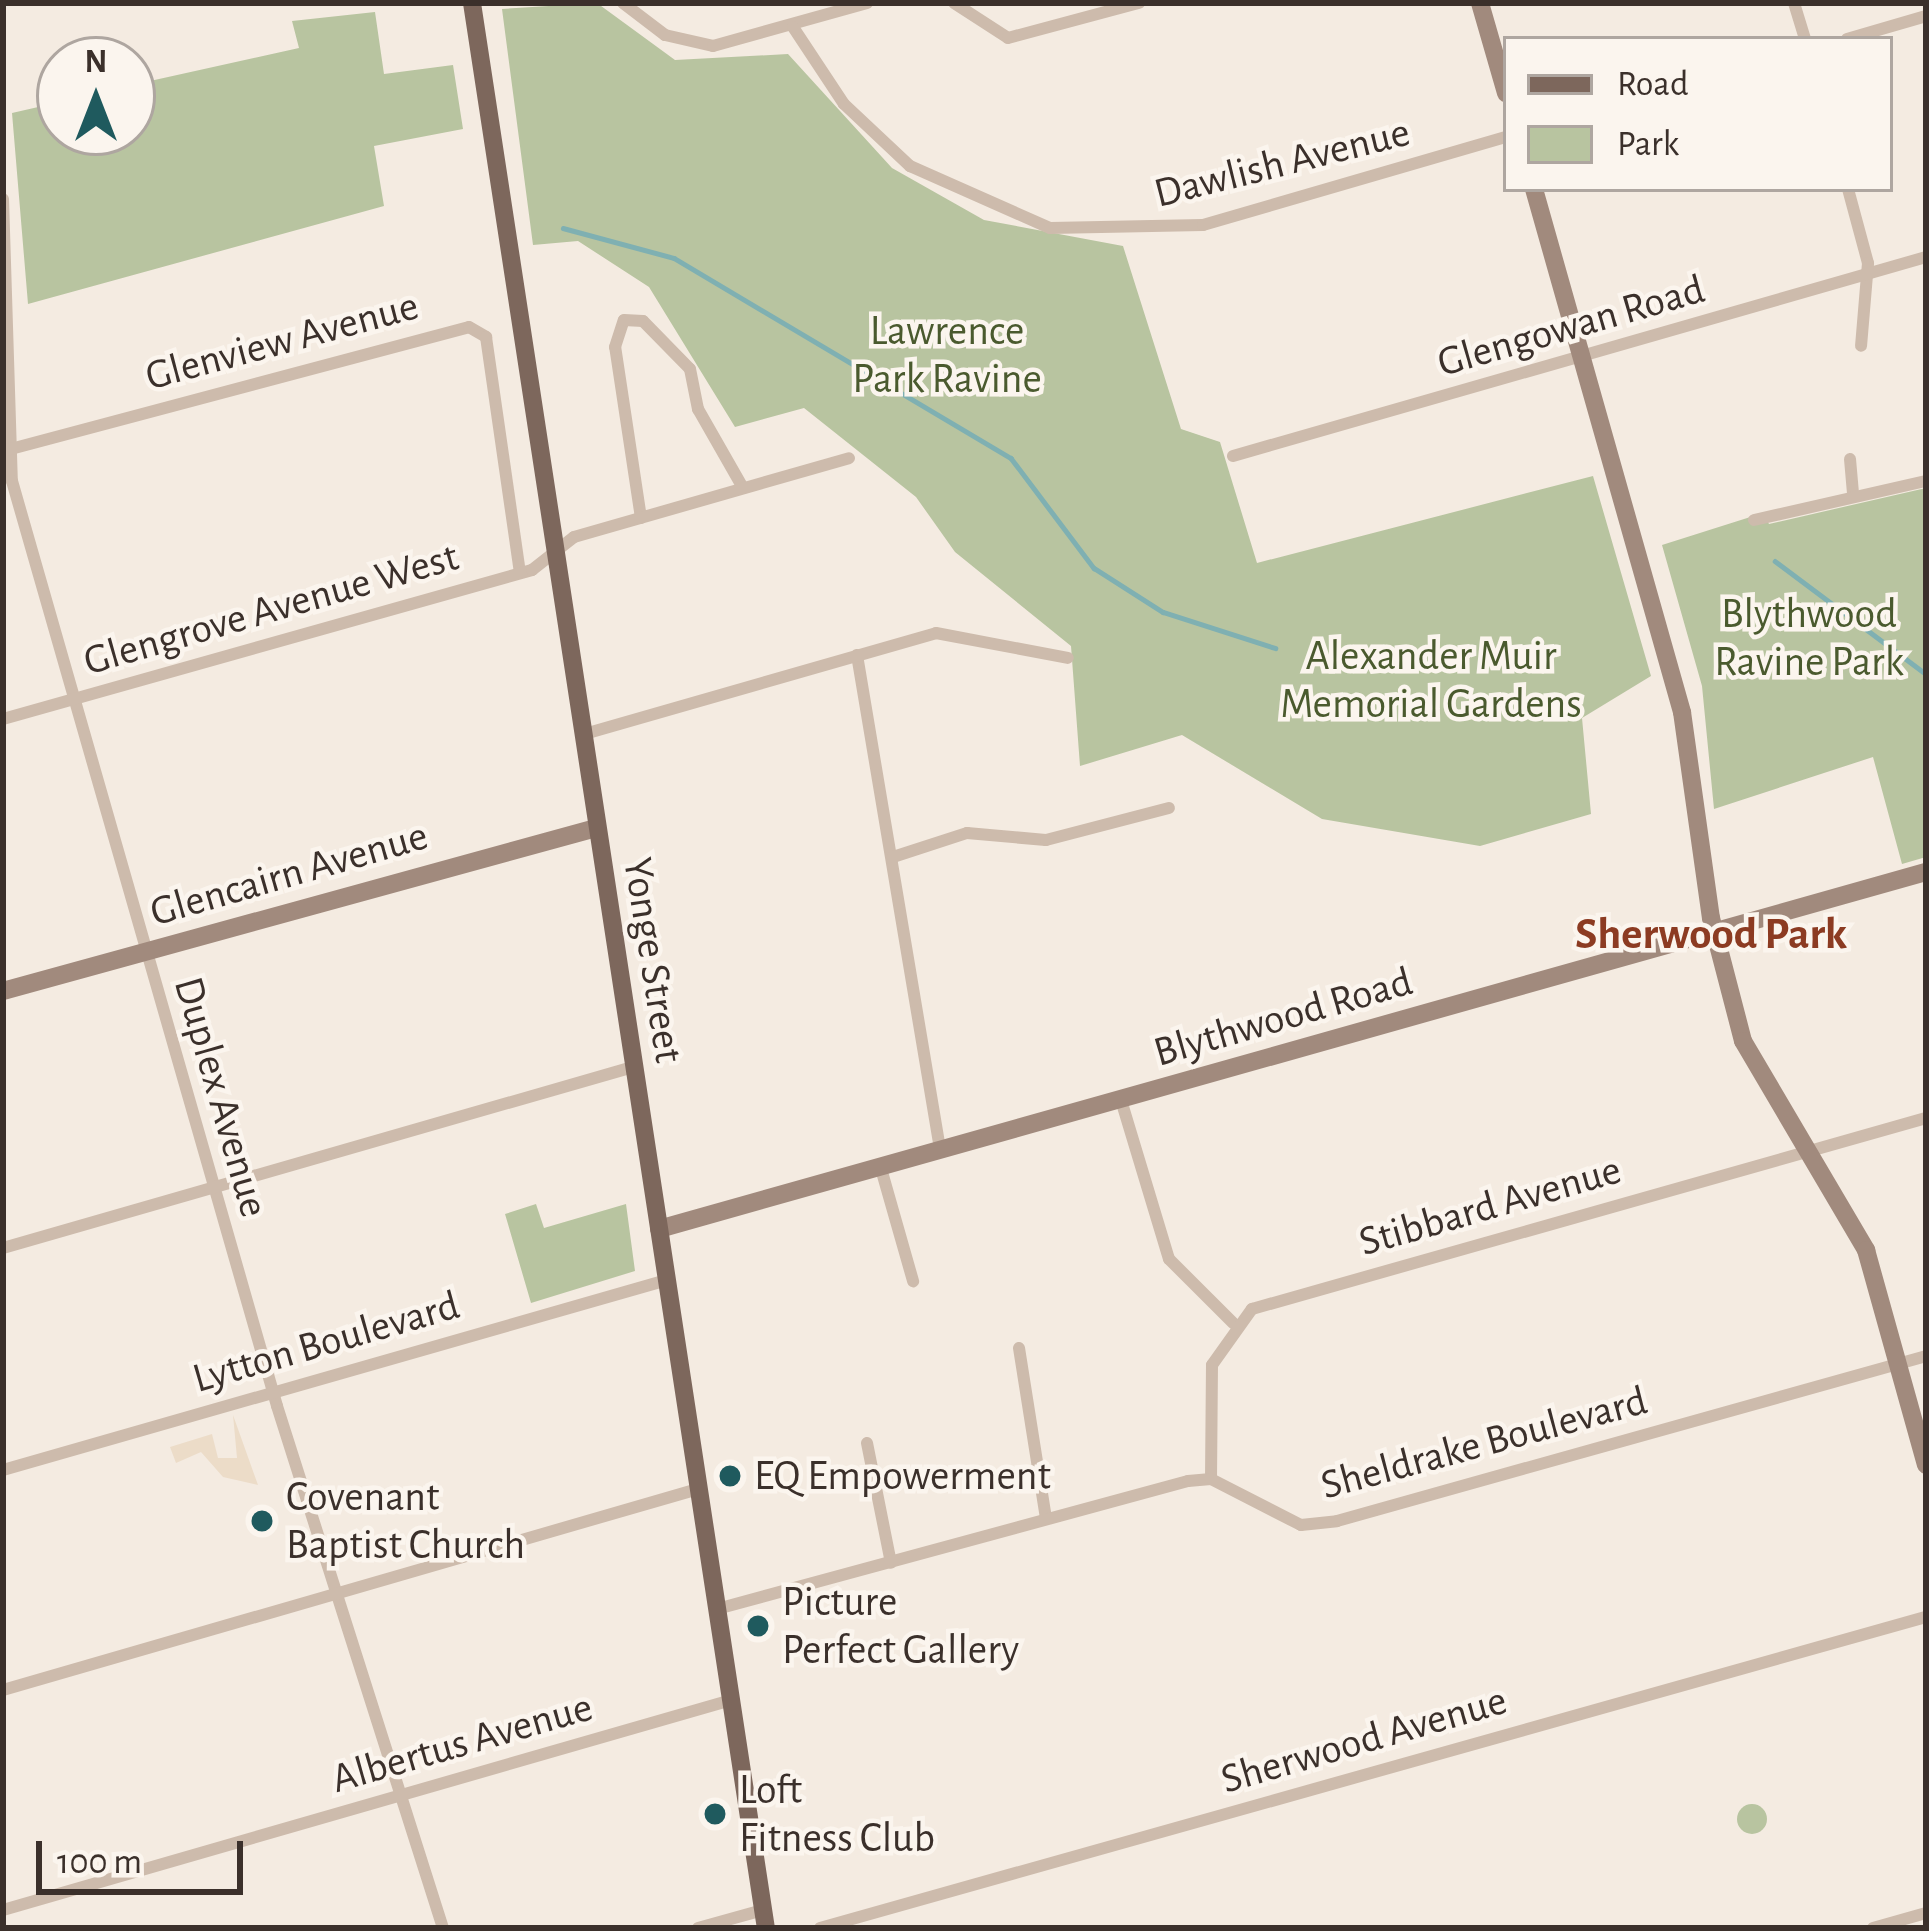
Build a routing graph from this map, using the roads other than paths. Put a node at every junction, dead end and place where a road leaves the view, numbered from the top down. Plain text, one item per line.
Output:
1 (472, 3) edge
2 (623, 3) edge
3 (867, 3) edge
4 (954, 3) edge
5 (1139, 3) edge
6 (1480, 3) edge
7 (1794, 3) edge
8 (1926, 16) edge
9 (793, 27) junction
10 (1803, 36) edge
11 (1857, 36) edge
12 (1503, 83) edge
13 (1503, 138) edge
14 (1535, 192) edge
15 (1848, 192) edge
16 (3, 199) edge
17 (1926, 257) edge
18 (1869, 273) junction
19 (1861, 346) dead end
20 (1583, 358) junction
21 (7, 450) edge
22 (1234, 457) dead end
23 (849, 458) dead end
24 (1850, 460) dead end
25 (1926, 481) edge
26 (743, 488) junction
27 (1852, 497) junction
28 (641, 518) junction
29 (1754, 520) dead end
30 (553, 554) junction
31 (520, 573) junction
32 (857, 655) junction
33 (1068, 658) dead end
34 (71, 700) junction
35 (3, 719) edge
36 (580, 735) junction
37 (1169, 808) dead end
38 (596, 828) junction
39 (893, 857) junction
40 (1926, 872) edge
41 (1715, 934) junction
42 (143, 952) junction
43 (3, 991) edge
44 (633, 1067) junction
45 (1121, 1100) junction
46 (1926, 1118) edge
47 (940, 1149) junction
48 (1806, 1151) junction
49 (880, 1166) junction
50 (213, 1187) junction
51 (659, 1229) junction
52 (3, 1248) edge
53 (667, 1280) junction
54 (913, 1281) dead end
55 (1233, 1323) junction
56 (1019, 1348) dead end
57 (1926, 1356) edge
58 (1898, 1364) junction
59 (273, 1392) junction
60 (867, 1444) dead end
61 (1926, 1465) edge
62 (3, 1470) edge
63 (1210, 1479) junction
64 (698, 1489) junction
65 (1046, 1518) junction
66 (891, 1562) junction
67 (336, 1592) junction
68 (717, 1609) junction
69 (1926, 1617) edge
70 (3, 1690) edge
71 (731, 1700) junction
72 (400, 1794) junction
73 (3, 1910) edge
74 (1926, 1913) edge
75 (764, 1919) edge
76 (442, 1928) edge
77 (698, 1928) edge
78 (820, 1928) edge
79 (1873, 1928) edge

1 - 30 main road, Yonge Street
2 - 9 street
3 - 9 street
4 - 5 street
6 - 12 street
7 - 10 street
8 - 11 street
9 - 13 street, Dawlish Avenue
14 - 20 street
15 - 18 street
16 - 21 street, Duplex Avenue
17 - 18 street, Glengowan Road
18 - 19 street
18 - 20 street, Glengowan Road
20 - 22 street, Glengowan Road
20 - 41 street
21 - 31 street, Glenview Avenue
21 - 34 street, Duplex Avenue
23 - 26 street, Glengrove Avenue West
24 - 27 street
25 - 27 street
26 - 28 street, Glengrove Avenue West
26 - 28 street
27 - 29 street
28 - 30 street, Glengrove Avenue West
30 - 31 street, Glengrove Avenue West
30 - 36 main road, Yonge Street
31 - 34 street, Glengrove Avenue West
32 - 33 street
32 - 36 street
32 - 39 street
34 - 35 street, Glengrove Avenue West
34 - 42 street, Duplex Avenue
36 - 38 main road, Yonge Street
37 - 39 street
38 - 42 street, Glencairn Avenue
38 - 44 main road, Yonge Street
39 - 47 street
40 - 41 street, Blythwood Road
41 - 45 street, Blythwood Road
41 - 48 street
42 - 43 street, Glencairn Avenue
42 - 50 street, Duplex Avenue
44 - 50 street
44 - 51 main road, Yonge Street
45 - 47 street, Blythwood Road
45 - 55 street
46 - 48 street, Stibbard Avenue
47 - 49 street, Blythwood Road
48 - 55 street, Stibbard Avenue
48 - 58 street
49 - 51 street, Blythwood Road
49 - 54 street
50 - 52 street
50 - 59 street, Duplex Avenue
51 - 53 main road, Yonge Street
53 - 59 street, Lytton Boulevard
53 - 64 main road, Yonge Street
55 - 63 street
56 - 65 street
57 - 58 street, Sheldrake Boulevard
58 - 61 street
58 - 63 street, Sheldrake Boulevard
59 - 62 street, Lytton Boulevard
59 - 67 street, Duplex Avenue
60 - 66 street
63 - 65 street
64 - 67 street
64 - 68 main road, Yonge Street
65 - 66 street
66 - 68 street
67 - 70 street
67 - 72 street, Duplex Avenue
68 - 71 main road, Yonge Street
69 - 78 street, Sherwood Avenue
71 - 72 street, Albertus Avenue
71 - 75 main road, Yonge Street
72 - 73 street, Albertus Avenue
72 - 76 street, Duplex Avenue
74 - 79 street
75 - 77 street

